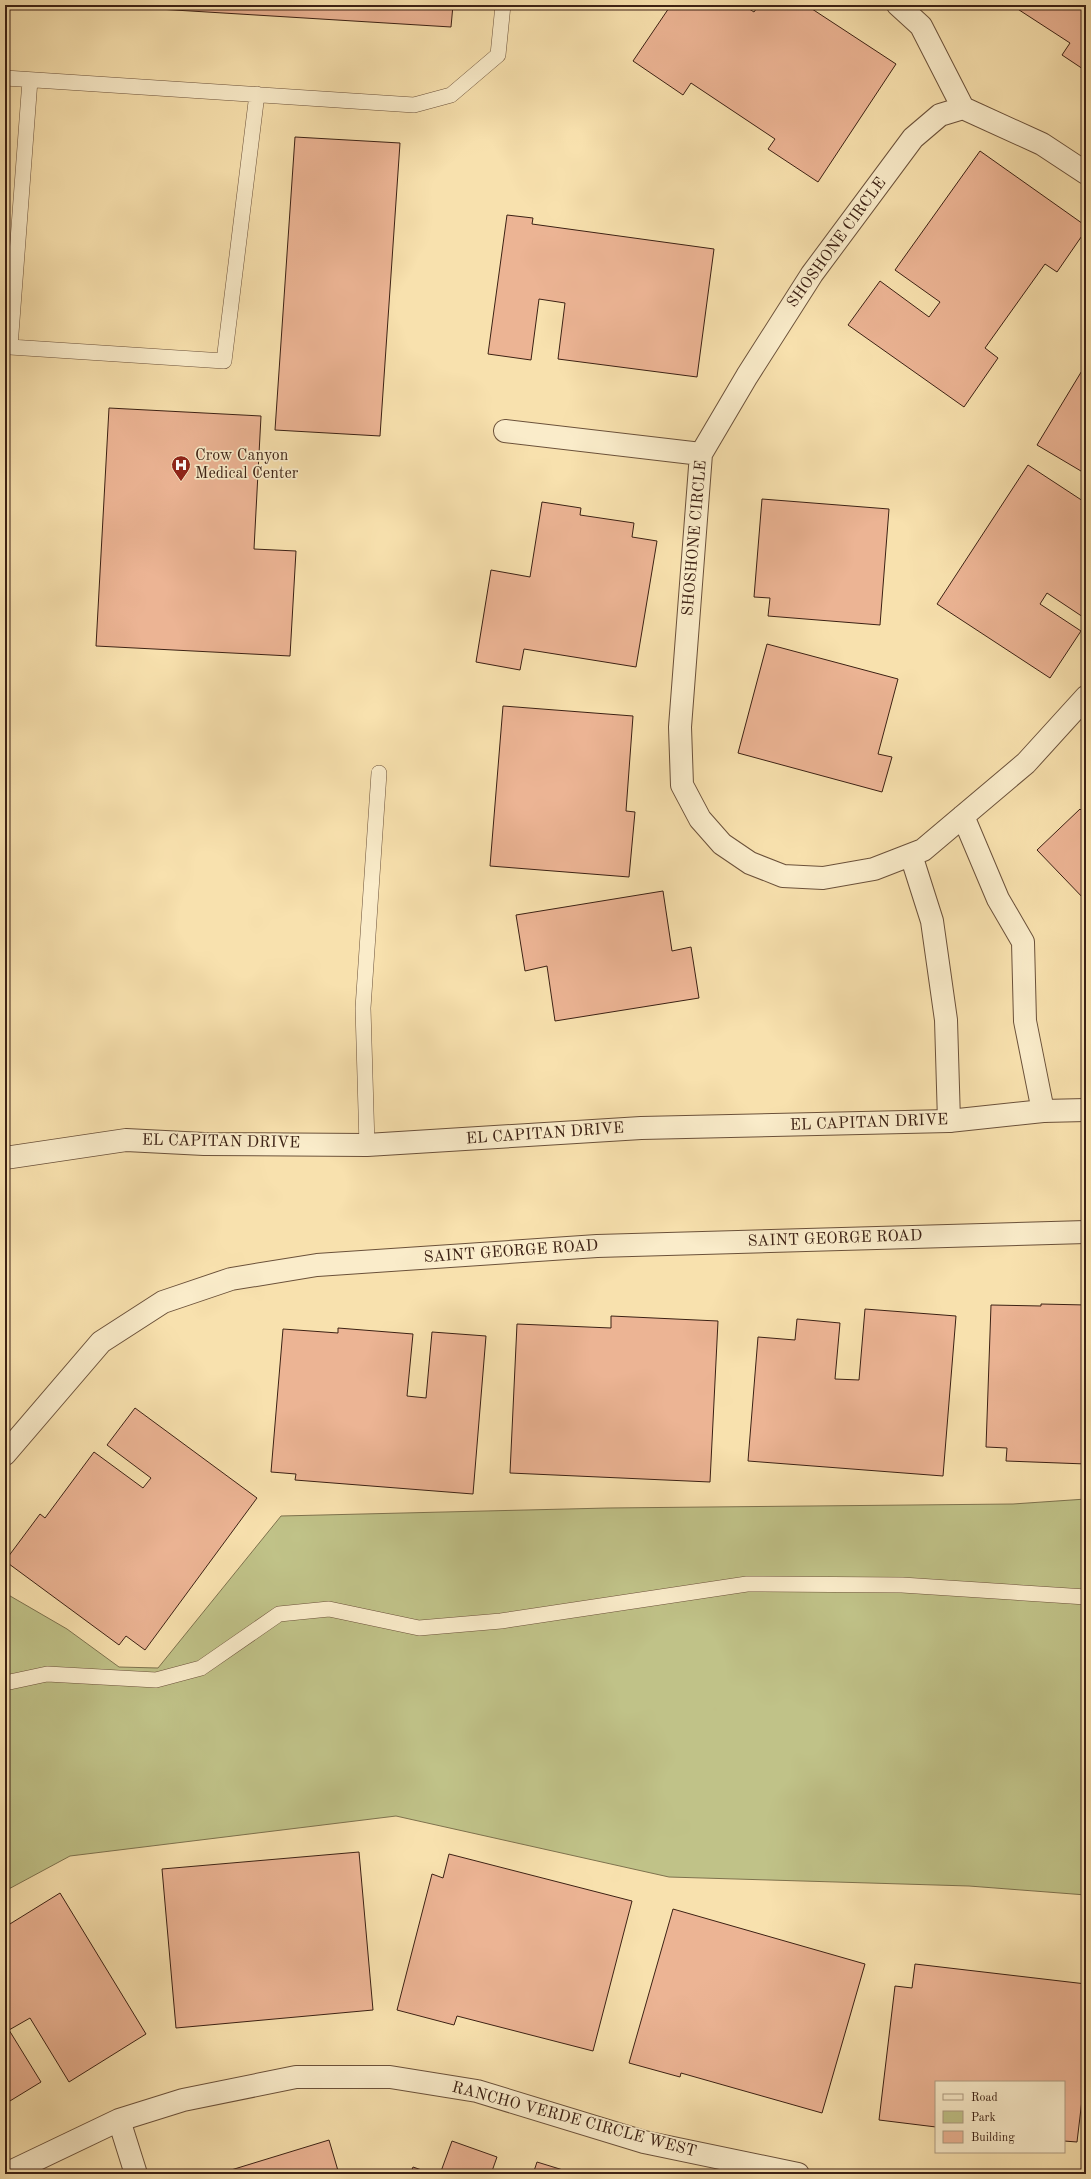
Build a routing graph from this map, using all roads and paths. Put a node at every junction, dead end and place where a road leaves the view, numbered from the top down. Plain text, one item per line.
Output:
1 (503, 5) edge
2 (898, 5) edge
3 (5, 78) edge
4 (30, 80) junction
5 (257, 94) junction
6 (963, 108) junction
7 (1086, 173) edge
8 (505, 431) dead end
9 (701, 454) junction
10 (1086, 697) edge
11 (379, 773) dead end
12 (963, 816) junction
13 (911, 855) junction
14 (1086, 1110) edge
15 (1043, 1111) junction
16 (949, 1121) junction
17 (367, 1145) junction
18 (5, 1158) edge
19 (1086, 1232) edge
20 (5, 1454) edge
21 (1086, 1597) edge
22 (5, 1683) edge
23 (118, 2120) junction
24 (6, 2174) edge
25 (136, 2174) edge
26 (798, 2174) edge

1 - 5 lane
2 - 6 street
3 - 4 lane
4 - 5 lane
4 - 5 lane
6 - 7 street
6 - 9 street, SHOSHONE CIRCLE
8 - 9 street
9 - 13 street, SHOSHONE CIRCLE
10 - 12 street, SHOSHONE CIRCLE
11 - 17 lane
12 - 13 street, SHOSHONE CIRCLE
12 - 15 street
13 - 16 street
14 - 15 street, EL CAPITAN DRIVE
15 - 16 street, EL CAPITAN DRIVE
16 - 17 street, EL CAPITAN DRIVE
17 - 18 street, EL CAPITAN DRIVE
19 - 20 street, SAINT GEORGE ROAD
21 - 22 lane
23 - 24 street, RANCHO VERDE CIRCLE WEST
23 - 25 street
23 - 26 street, RANCHO VERDE CIRCLE WEST

